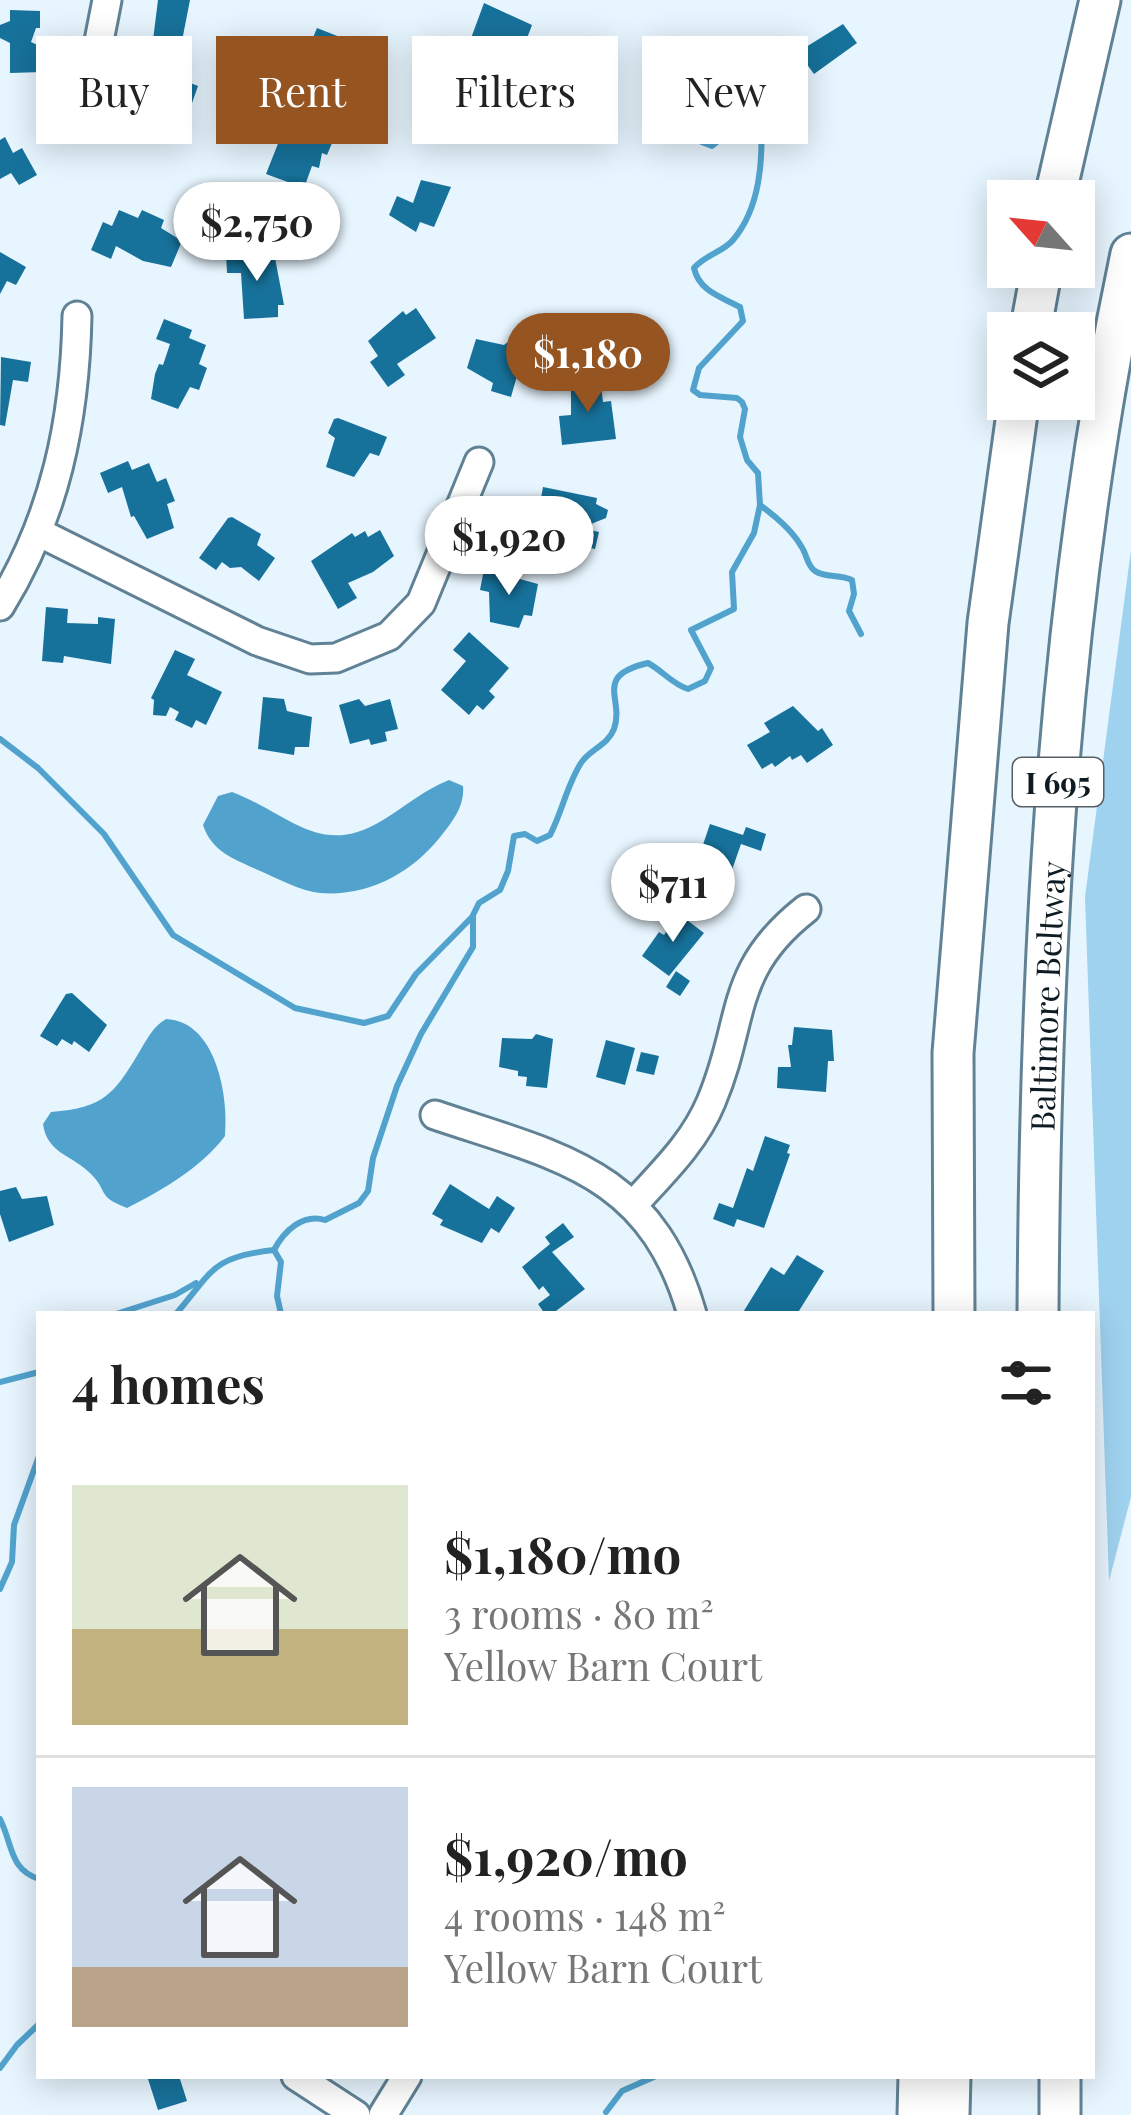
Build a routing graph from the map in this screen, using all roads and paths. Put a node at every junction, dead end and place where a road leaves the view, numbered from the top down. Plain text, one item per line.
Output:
1 (107, 0) edge
2 (1100, 0) edge
3 (100, 36) edge
4 (1059, 180) edge
5 (1131, 254) edge
6 (76, 316) dead end
7 (1016, 420) edge
8 (479, 462) dead end
9 (40, 533) junction
10 (0, 606) edge
11 (806, 909) dead end
12 (435, 1115) dead end
13 (633, 1205) junction
14 (691, 1311) edge
15 (954, 1311) edge
16 (1038, 1311) edge
17 (301, 2079) edge
18 (405, 2079) edge
19 (919, 2079) edge
20 (950, 2079) edge
21 (1034, 2079) edge
22 (1060, 2079) edge
23 (356, 2115) edge
24 (383, 2115) edge
25 (918, 2115) edge
26 (949, 2115) edge
27 (1034, 2115) edge
28 (1060, 2115) edge

1 - 3 street
2 - 4 highway
5 - 16 highway, Baltimore Beltway / I 695
6 - 9 street
7 - 15 highway, I 695
8 - 9 street
9 - 10 street
11 - 13 street
12 - 13 street
13 - 14 street
17 - 23 street
18 - 24 street
19 - 25 highway
20 - 26 highway
21 - 27 highway
22 - 28 highway

